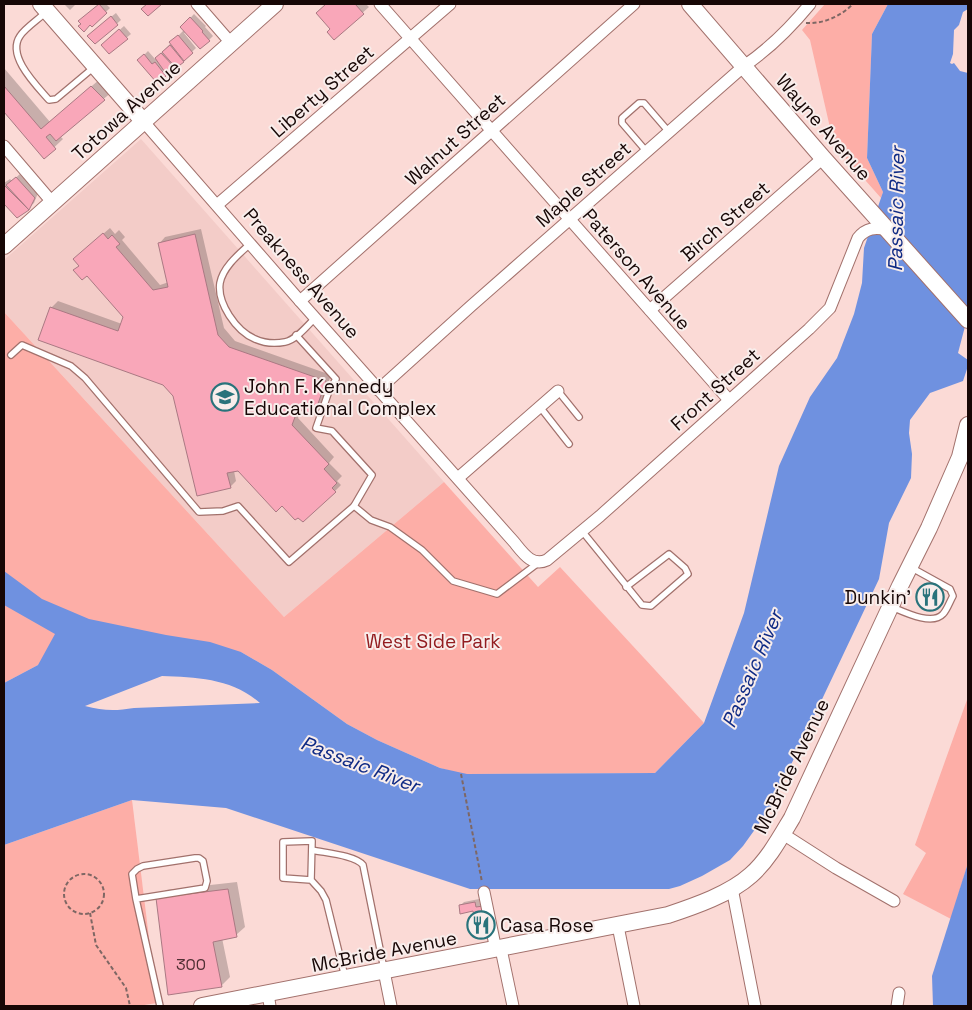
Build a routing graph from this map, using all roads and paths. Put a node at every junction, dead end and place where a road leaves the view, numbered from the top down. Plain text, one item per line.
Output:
1 (197, 4) edge
2 (275, 4) edge
3 (380, 4) edge
4 (450, 4) edge
5 (634, 4) edge
6 (690, 4) edge
7 (810, 4) edge
8 (853, 4) edge
9 (44, 7) edge
10 (796, 19) junction
11 (410, 38) junction
12 (231, 43) junction
13 (95, 66) junction
14 (744, 66) junction
15 (143, 121) junction
16 (492, 130) junction
17 (669, 132) junction
18 (4, 146) edge
19 (647, 152) junction
20 (823, 158) junction
21 (52, 202) junction
22 (217, 205) junction
23 (570, 219) junction
24 (888, 230) junction
25 (250, 244) junction
26 (4, 246) edge
27 (300, 301) junction
28 (650, 310) junction
29 (315, 318) junction
30 (968, 320) edge
31 (296, 336) junction
32 (11, 355) dead end
33 (378, 390) junction
34 (558, 391) joint
35 (729, 400) junction
36 (540, 407) junction
37 (579, 417) dead end
38 (968, 426) edge
39 (569, 444) dead end
40 (458, 478) junction
41 (354, 506) junction
42 (582, 531) junction
43 (538, 563) junction
44 (910, 566) junction
45 (626, 588) junction
46 (890, 606) junction
47 (461, 774) dead end
48 (783, 834) junction
49 (312, 850) junction
50 (311, 880) junction
51 (732, 888) junction
52 (484, 892) joint
53 (136, 899) junction
54 (894, 901) dead end
55 (90, 913) junction
56 (618, 926) junction
57 (498, 949) junction
58 (384, 971) junction
59 (345, 979) junction
60 (899, 993) dead end
61 (269, 1000) edge
62 (130, 1006) edge
63 (160, 1006) edge
64 (202, 1006) edge
65 (391, 1006) edge
66 (513, 1006) edge
67 (634, 1006) edge
68 (755, 1006) edge
69 (897, 1006) edge

1 - 12 street
2 - 12 main road, Totowa Avenue
3 - 11 street, Paterson Avenue
4 - 11 street, Liberty Street
5 - 16 street, Walnut Street
6 - 14 main road, Wayne Avenue
7 - 10 street, Maple Street
8 - 10 path
9 - 13 main road, Preakness Avenue
9 - 13 lane
10 - 14 street, Maple Street
11 - 16 street, Paterson Avenue
11 - 22 street, Liberty Street
12 - 15 main road, Totowa Avenue
13 - 15 main road, Preakness Avenue
14 - 17 street, Maple Street
14 - 20 main road, Wayne Avenue
15 - 21 main road, Totowa Avenue
15 - 22 street, Preakness Avenue
16 - 23 street, Paterson Avenue
16 - 27 street, Walnut Street
17 - 19 street, Maple Street
17 - 19 lane
18 - 21 street
19 - 23 street, Maple Street
20 - 24 main road, Wayne Avenue
20 - 28 street, Birch Street
21 - 26 main road, Totowa Avenue
22 - 25 street, Preakness Avenue
23 - 28 street, Paterson Avenue
23 - 33 street, Maple Street
24 - 30 main road, Wayne Avenue
24 - 35 street, Front Street
25 - 27 street, Preakness Avenue
25 - 31 lane
27 - 29 street, Preakness Avenue
28 - 35 street, Paterson Avenue
29 - 31 lane
29 - 33 street, Preakness Avenue
31 - 41 lane
32 - 41 lane
33 - 40 street, Preakness Avenue
34 - 36 street
34 - 37 lane
35 - 42 street, Front Street
36 - 39 lane
36 - 40 street
38 - 44 main road, McBride Avenue
40 - 43 street, Preakness Avenue
41 - 43 lane
42 - 43 street, Front Street
42 - 45 lane
44 - 46 main road, McBride Avenue
44 - 46 lane
45 - 45 lane
46 - 48 main road, McBride Avenue
47 - 52 path
48 - 51 main road, McBride Avenue
48 - 54 street
49 - 50 lane
49 - 50 lane
49 - 58 lane
50 - 59 lane
51 - 56 main road, McBride Avenue
51 - 68 street
52 - 57 street
53 - 53 lane
53 - 63 lane
55 - 55 path
55 - 62 path
56 - 57 main road, McBride Avenue
56 - 67 street
57 - 58 main road, McBride Avenue
57 - 66 street
58 - 59 main road, McBride Avenue
58 - 65 street
59 - 61 main road, McBride Avenue
60 - 69 street
61 - 64 main road, McBride Avenue

